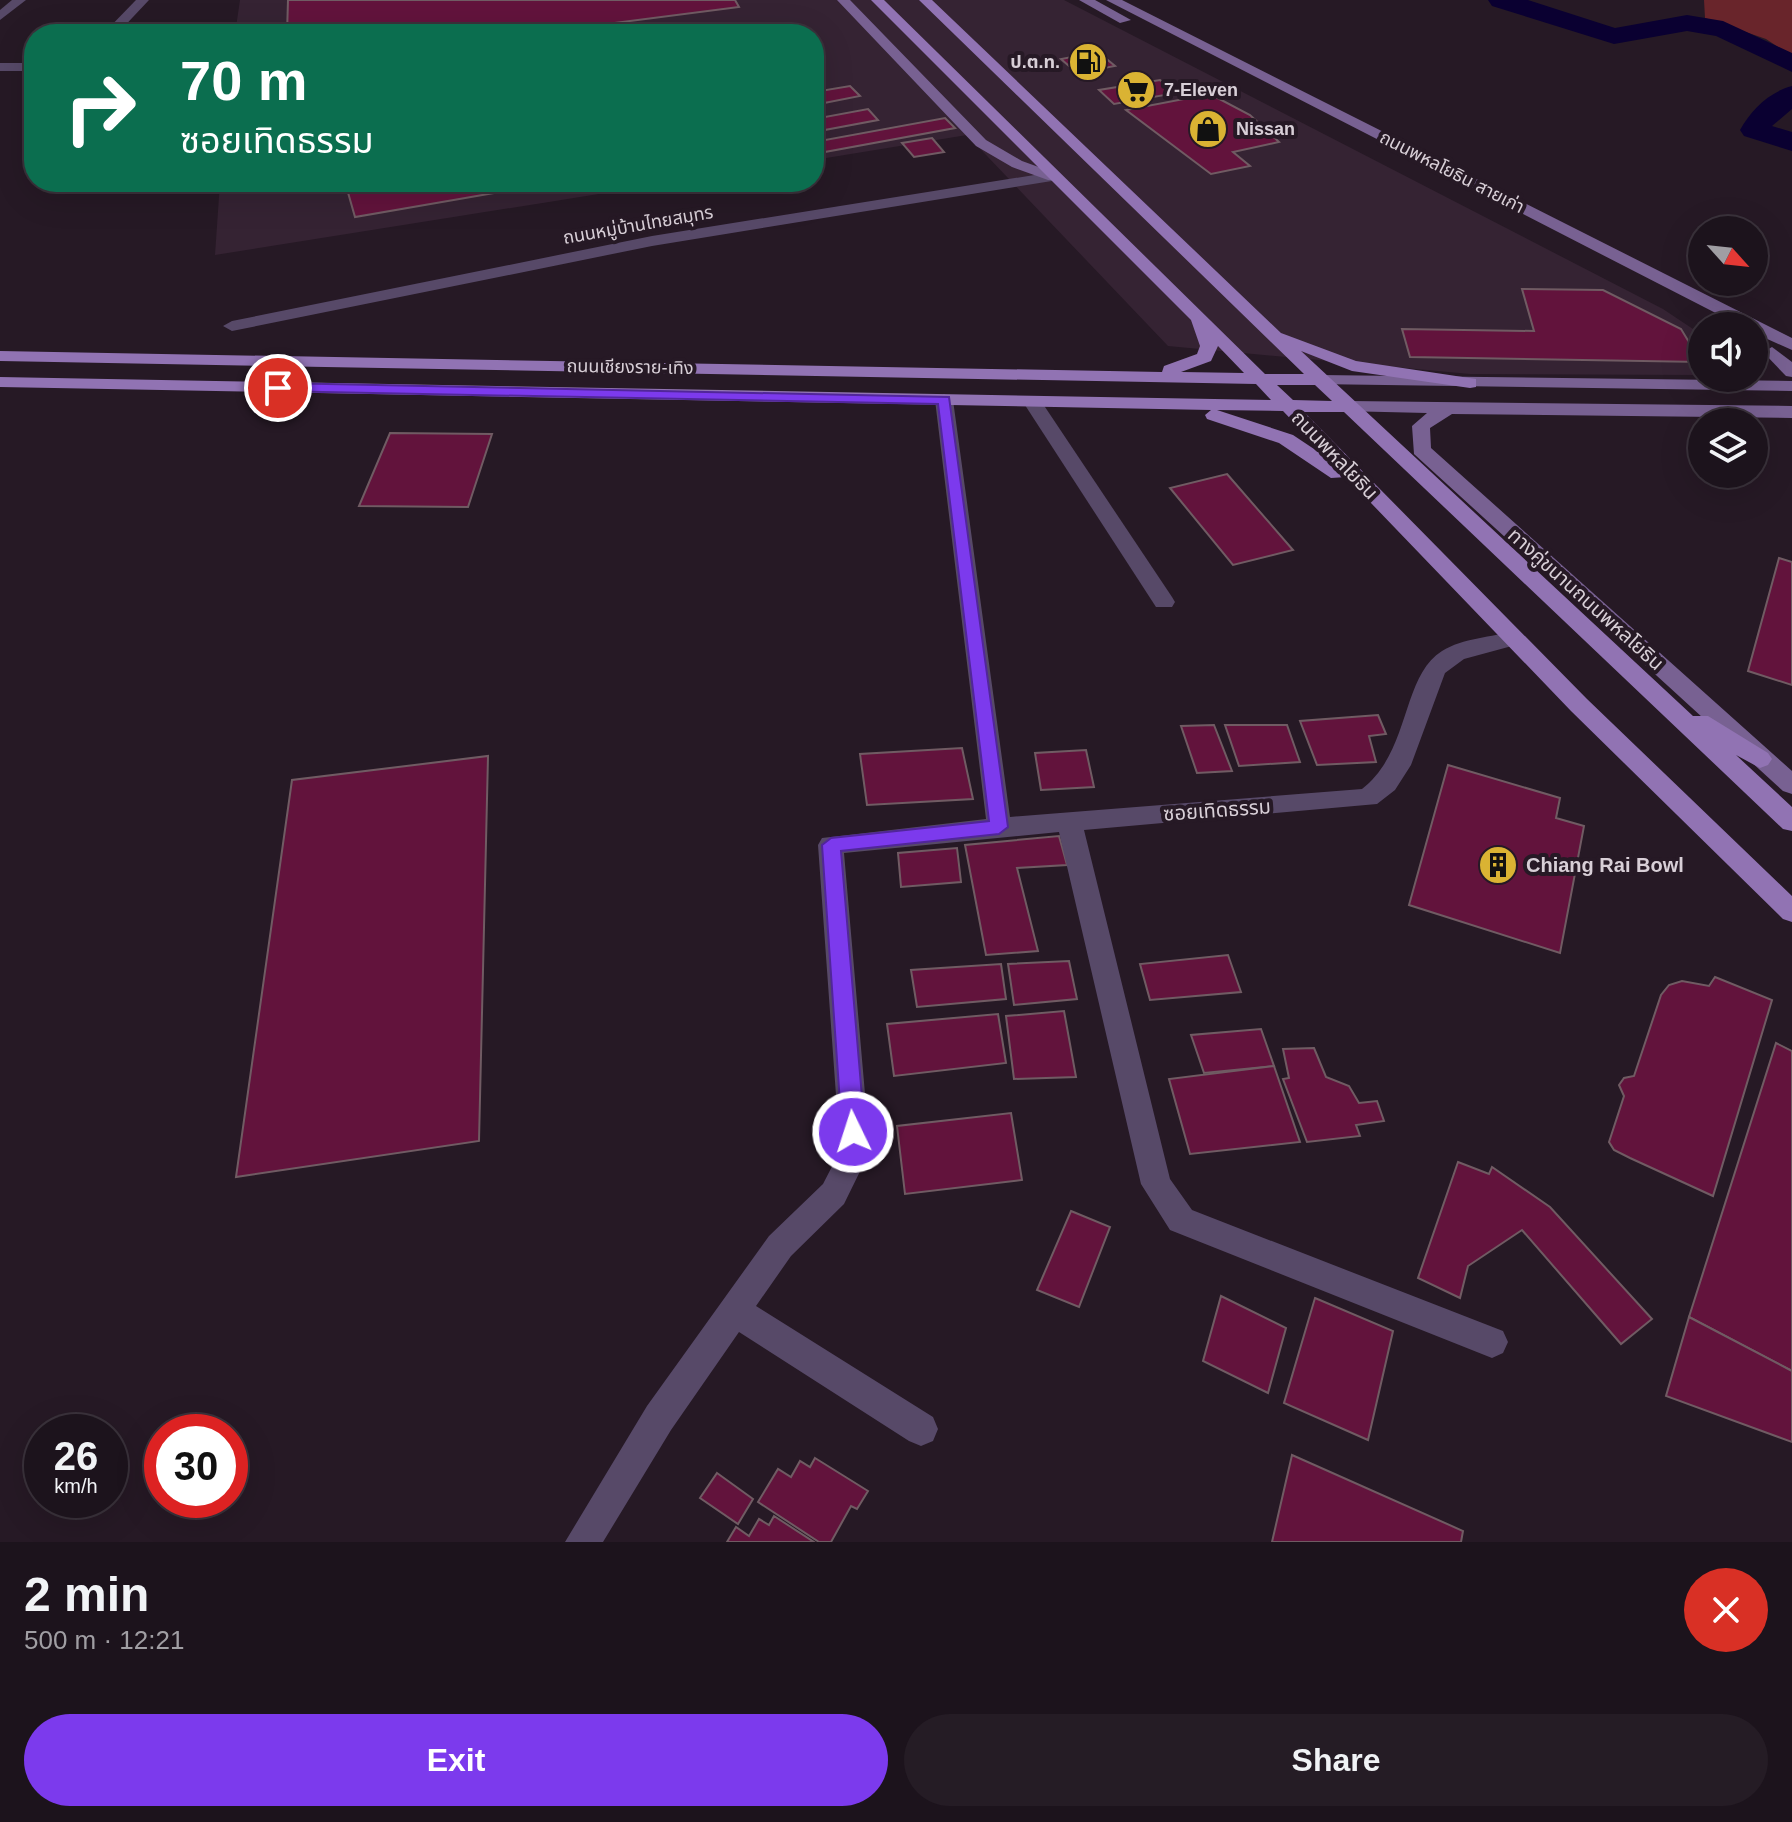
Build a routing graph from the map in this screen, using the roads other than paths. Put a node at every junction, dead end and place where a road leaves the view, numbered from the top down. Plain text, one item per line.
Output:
1 (20, 0) edge
2 (143, 0) edge
3 (843, 0) edge
4 (877, 0) edge
5 (925, 0) edge
6 (1085, 0) edge
7 (1112, 0) edge
8 (0, 16) edge
9 (120, 24) edge
10 (0, 67) edge
11 (24, 67) edge
12 (1053, 177) junction
13 (1694, 312) edge
14 (1194, 317) junction
15 (232, 326) dead end
16 (1270, 332) junction
17 (1792, 345) edge
18 (1768, 350) edge
19 (1772, 352) junction
20 (0, 356) edge
21 (1792, 362) edge
22 (1792, 374) edge
23 (1128, 376) junction
24 (1259, 378) junction
25 (1320, 380) junction
26 (0, 382) edge
27 (1470, 383) junction
28 (1768, 386) edge
29 (1792, 386) edge
30 (1688, 387) edge
31 (1768, 388) edge
32 (944, 400) junction
33 (1032, 402) junction
34 (1163, 403) junction
35 (1289, 407) junction
36 (1349, 407) junction
37 (1448, 408) junction
38 (1792, 412) edge
39 (1400, 522) junction
40 (1164, 602) dead end
41 (1515, 638) junction
42 (1657, 696) junction
43 (1760, 759) junction
44 (1792, 785) edge
45 (1069, 821) junction
46 (1792, 822) edge
47 (999, 827) junction
48 (1792, 912) edge
49 (735, 1311) junction
50 (1492, 1342) dead end
51 (921, 1429) dead end
52 (583, 1542) edge

1 - 8 street
2 - 9 street
3 - 12 main road
4 - 12 main road, ถนนพหลโยธิน
5 - 16 main road, ถนนพหลโยธิน
6 - 13 main road, ถนนพหลโยธิน สายเก่า
7 - 17 main road, ถนนพหลโยธิน สายเก่า
10 - 11 street
12 - 14 main road, ถนนพหลโยธิน
12 - 15 street, ถนนหมู่บ้านไทยสมุทร
14 - 23 main road
14 - 24 main road, ถนนพหลโยธิน
16 - 25 main road, ถนนพหลโยธิน
16 - 27 main road
18 - 19 main road
19 - 21 main road
19 - 22 main road
20 - 23 main road, ถนนเชียงราย-เทิง
22 - 28 main road
23 - 24 main road, ถนนเชียงราย-เทิง
24 - 25 main road, ถนนเชียงราย-เทิง
24 - 35 main road, ถนนพหลโยธิน
25 - 27 main road
25 - 36 main road, ถนนพหลโยธิน
26 - 32 main road
27 - 30 main road
29 - 31 main road
32 - 33 main road
32 - 47 street
33 - 34 main road
33 - 40 street
34 - 35 main road
34 - 39 main road
35 - 36 main road
35 - 39 main road, ถนนพหลโยธิน
36 - 37 main road
36 - 42 main road, ถนนพหลโยธิน
37 - 38 main road
37 - 43 main road, ทางคู่ขนานถนนพหลโยธิน
39 - 41 main road, ถนนพหลโยธิน
41 - 45 street, ซอยเทิดธรรม
41 - 48 main road, ถนนพหลโยธิน
42 - 43 main road
42 - 46 main road, ถนนพหลโยธิน
43 - 44 main road, ทางคู่ขนานถนนพหลโยธิน
45 - 47 street, ซอยเทิดธรรม
45 - 50 street
47 - 49 street, ซอยเทิดธรรม
49 - 51 street
49 - 52 street

